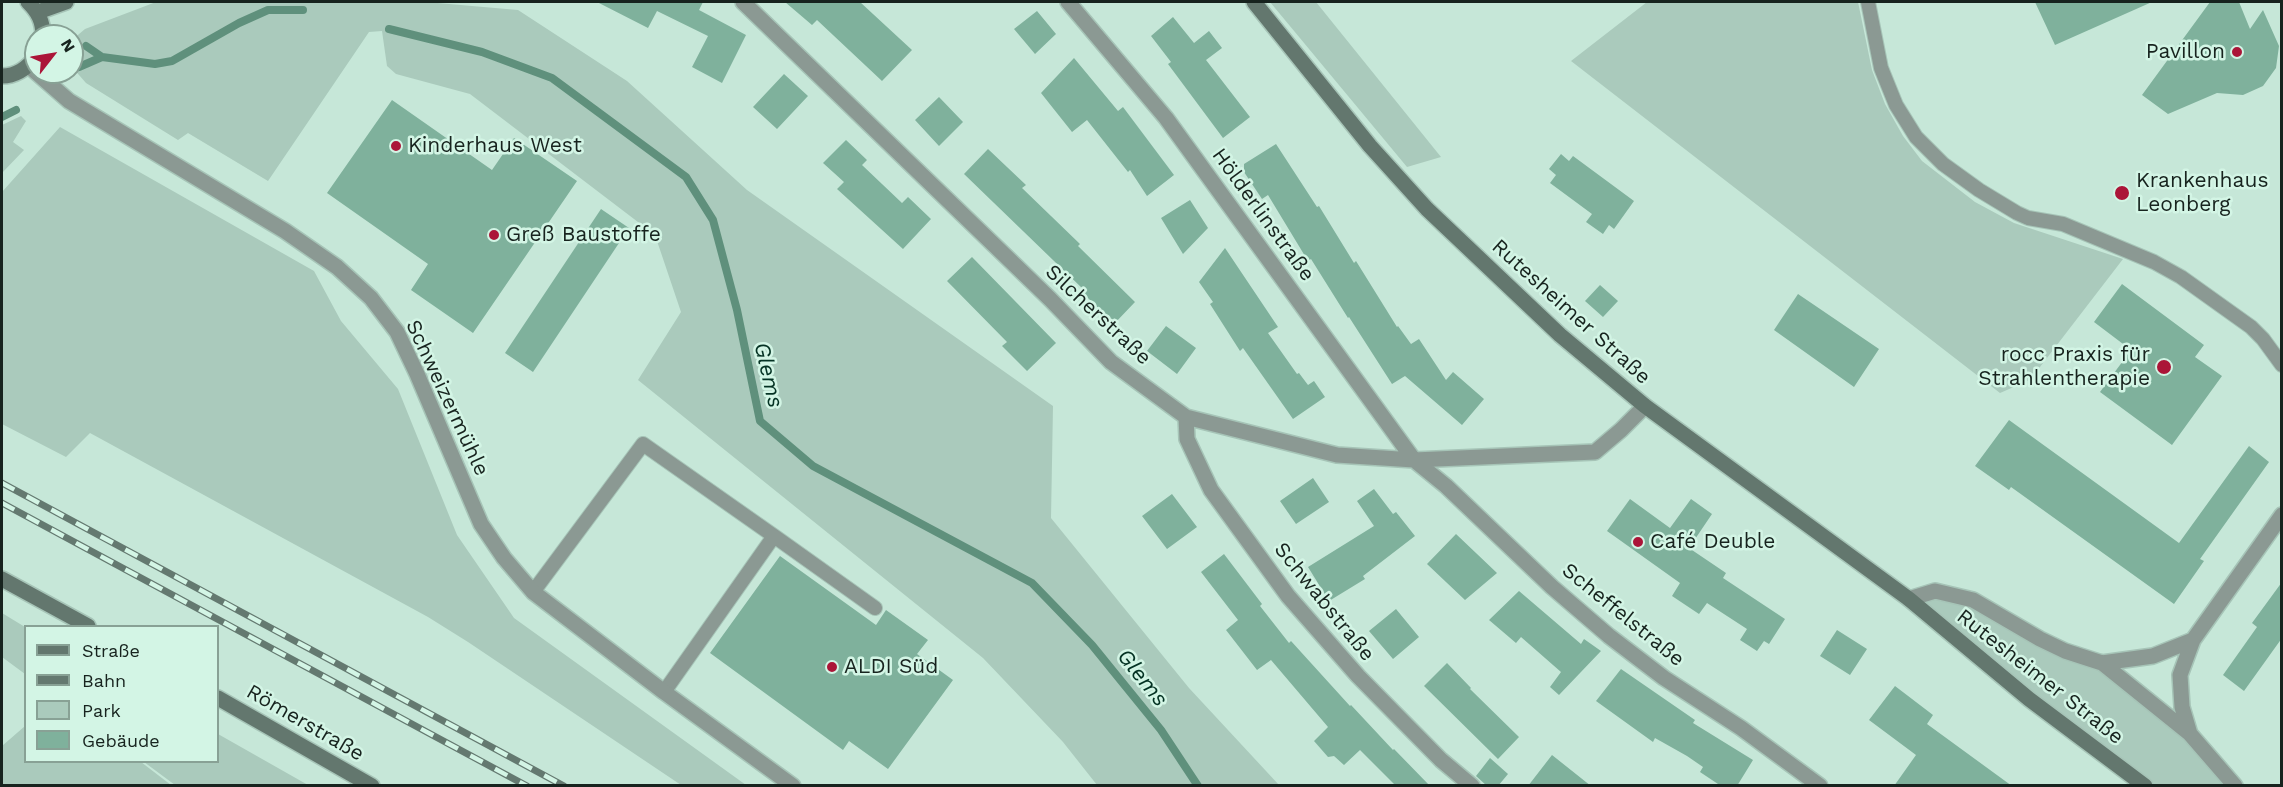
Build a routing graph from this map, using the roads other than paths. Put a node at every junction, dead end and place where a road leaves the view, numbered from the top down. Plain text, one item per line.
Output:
1 (66, 2) edge
2 (743, 2) edge
3 (1068, 2) edge
4 (1254, 2) edge
5 (1868, 2) edge
6 (33, 7) edge
7 (42, 24) edge
8 (24, 68) edge
9 (2, 76) edge
10 (53, 84) edge
11 (2282, 365) edge
12 (1645, 406) junction
13 (1186, 417) junction
14 (1414, 460) junction
15 (2282, 514) edge
16 (774, 536) junction
17 (2, 579) edge
18 (533, 592) junction
19 (1909, 599) junction
20 (875, 608) dead end
21 (84, 625) edge
22 (2193, 640) junction
23 (2102, 663) junction
24 (664, 692) junction
25 (219, 699) edge
26 (2190, 734) junction
27 (372, 786) edge
28 (793, 786) edge
29 (1472, 786) edge
30 (1820, 786) edge
31 (2145, 786) edge
32 (2235, 786) edge

1 - 6 street
2 - 13 street, Silcherstraße
3 - 14 street, Hölderlinstraße
4 - 12 street, Rutesheimer Straße
5 - 11 lane
6 - 7 street
8 - 9 street
10 - 18 street, Schweizermühle
12 - 14 street, Silcherstraße
12 - 19 street, Rutesheimer Straße
13 - 14 street, Silcherstraße
13 - 29 street, Schwabstraße
14 - 30 street, Scheffelstraße
15 - 22 street, Rutesheimer Straße
16 - 18 lane
16 - 20 lane
16 - 24 lane
17 - 21 street
18 - 24 street, Schweizermühle
19 - 23 street, Rutesheimer Straße
19 - 31 street, Rutesheimer Straße
22 - 23 street, Rutesheimer Straße
22 - 26 street, Rutesheimer Straße
23 - 26 street, Rutesheimer Straße
24 - 28 street, Schweizermühle
25 - 27 street, Römerstraße
26 - 32 street, Rutesheimer Straße

